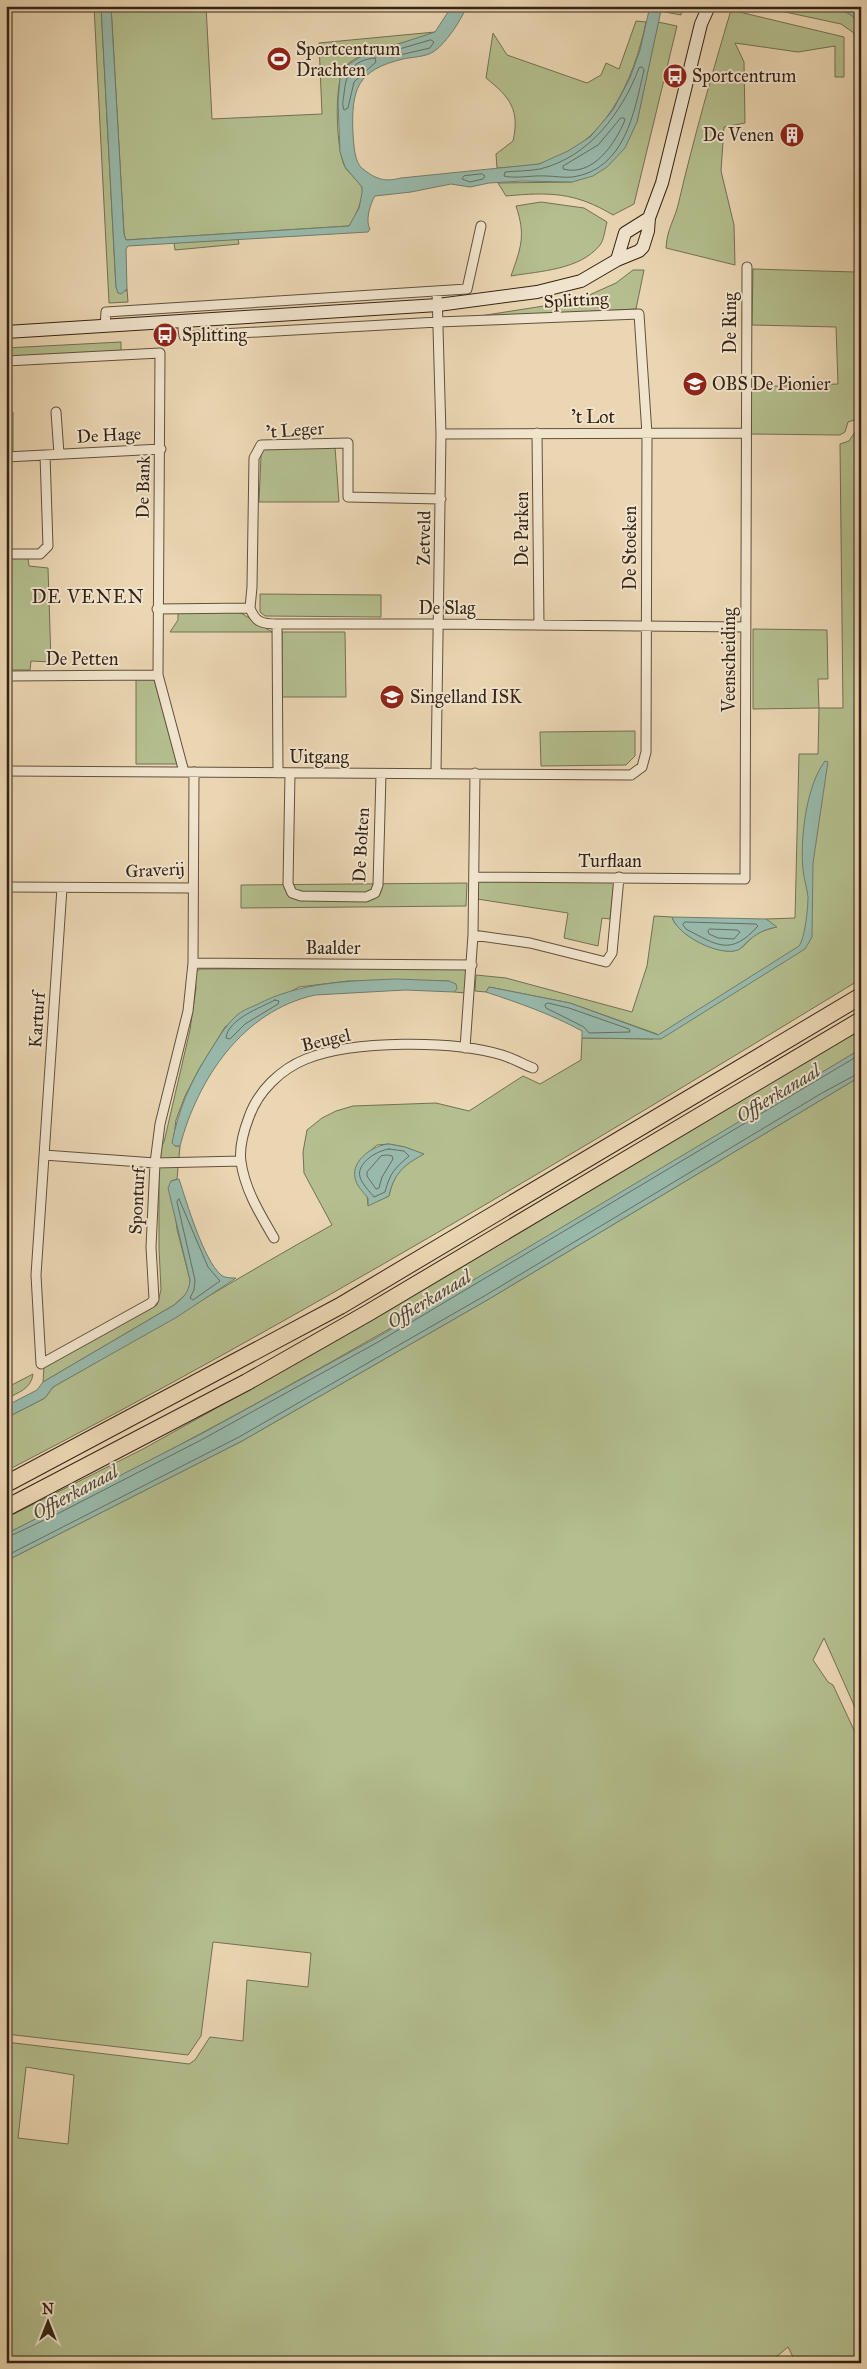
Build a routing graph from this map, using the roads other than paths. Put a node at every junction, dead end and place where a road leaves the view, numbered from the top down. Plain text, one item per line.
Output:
1 (705, 10) edge
2 (649, 218) junction
3 (481, 226) dead end
4 (617, 260) junction
5 (747, 267) dead end
6 (438, 298) junction
7 (639, 314) joint
8 (182, 322) junction
9 (438, 322) junction
10 (105, 326) junction
11 (6, 332) edge
12 (6, 361) edge
13 (56, 412) dead end
14 (441, 434) junction
15 (537, 434) junction
16 (647, 434) junction
17 (746, 436) junction
18 (160, 449) junction
19 (59, 454) junction
20 (45, 455) junction
21 (6, 457) edge
22 (441, 498) junction
23 (6, 554) edge
24 (250, 608) junction
25 (157, 609) junction
26 (277, 624) junction
27 (438, 624) junction
28 (539, 625) junction
29 (646, 626) junction
30 (746, 627) junction
31 (158, 675) junction
32 (6, 676) edge
33 (6, 771) edge
34 (184, 772) junction
35 (194, 772) junction
36 (436, 772) junction
37 (278, 773) junction
38 (290, 773) junction
39 (475, 773) junction
40 (381, 774) junction
41 (631, 775) joint
42 (475, 877) junction
43 (619, 877) junction
44 (745, 879) joint
45 (6, 887) edge
46 (62, 888) junction
47 (193, 888) junction
48 (473, 934) junction
49 (193, 963) junction
50 (472, 965) junction
51 (861, 996) edge
52 (861, 1020) edge
53 (465, 1048) junction
54 (533, 1068) dead end
55 (44, 1155) junction
56 (240, 1161) junction
57 (155, 1163) junction
58 (274, 1238) dead end
59 (36, 1275) joint
60 (6, 1484) edge
61 (6, 1508) edge

1 - 2 main road, Splitting
2 - 4 main road
2 - 4 main road, Splitting
3 - 6 street, Splitting
4 - 6 main road, Splitting
5 - 17 street, De Ring
6 - 8 main road, Splitting
6 - 9 street, Zetveld
6 - 10 street, Splitting
7 - 9 street, Splitting
7 - 16 street, De Stoeken
8 - 9 street, Splitting
8 - 10 main road, Splitting
9 - 14 street, Zetveld
10 - 11 main road, Splitting
12 - 18 street, De Bank
13 - 19 street, De Hage
14 - 15 street, 't Lot
14 - 22 street, Zetveld
15 - 16 street, 't Lot
15 - 28 street, De Parken
16 - 17 street, 't Lot
16 - 29 street, De Stoeken
17 - 30 street, Veenscheiding
18 - 19 street, De Hage
18 - 25 street, De Bank
19 - 20 street, De Hage
20 - 21 street, De Hage
20 - 23 street
22 - 24 street, 't Leger
22 - 27 street, Zetveld
24 - 25 street
24 - 26 street, De Slag
25 - 31 street, De Bank
26 - 27 street, De Slag
26 - 37 street
27 - 28 street, De Slag
27 - 36 street, Zetveld
28 - 29 street, De Slag
29 - 30 street, De Slag
29 - 41 street, De Stoeken
30 - 44 street, Veenscheiding
31 - 32 street, De Petten
31 - 34 street, De Bank
33 - 34 street, Uitgang
34 - 35 street, Uitgang
35 - 37 street, Uitgang
35 - 47 street, Graverij
36 - 39 street, Uitgang
36 - 40 street, Uitgang
37 - 38 street, Uitgang
38 - 40 street, Uitgang
38 - 40 street, De Bolten
39 - 41 street, Uitgang
39 - 42 street
42 - 43 street, Turflaan
42 - 48 street
43 - 44 street, Turflaan
43 - 48 street
45 - 46 street, Graverij
46 - 47 street, Graverij
46 - 55 street, Karturf
47 - 49 street, Sponturf
48 - 50 street
49 - 50 street, Baalder
49 - 57 street, Sponturf
50 - 53 street
51 - 60 highway
52 - 61 highway
53 - 54 street, Beugel
53 - 56 street, Beugel
55 - 57 street
55 - 59 street, Karturf
56 - 57 street
56 - 58 street, Beugel
57 - 59 street, Sponturf

